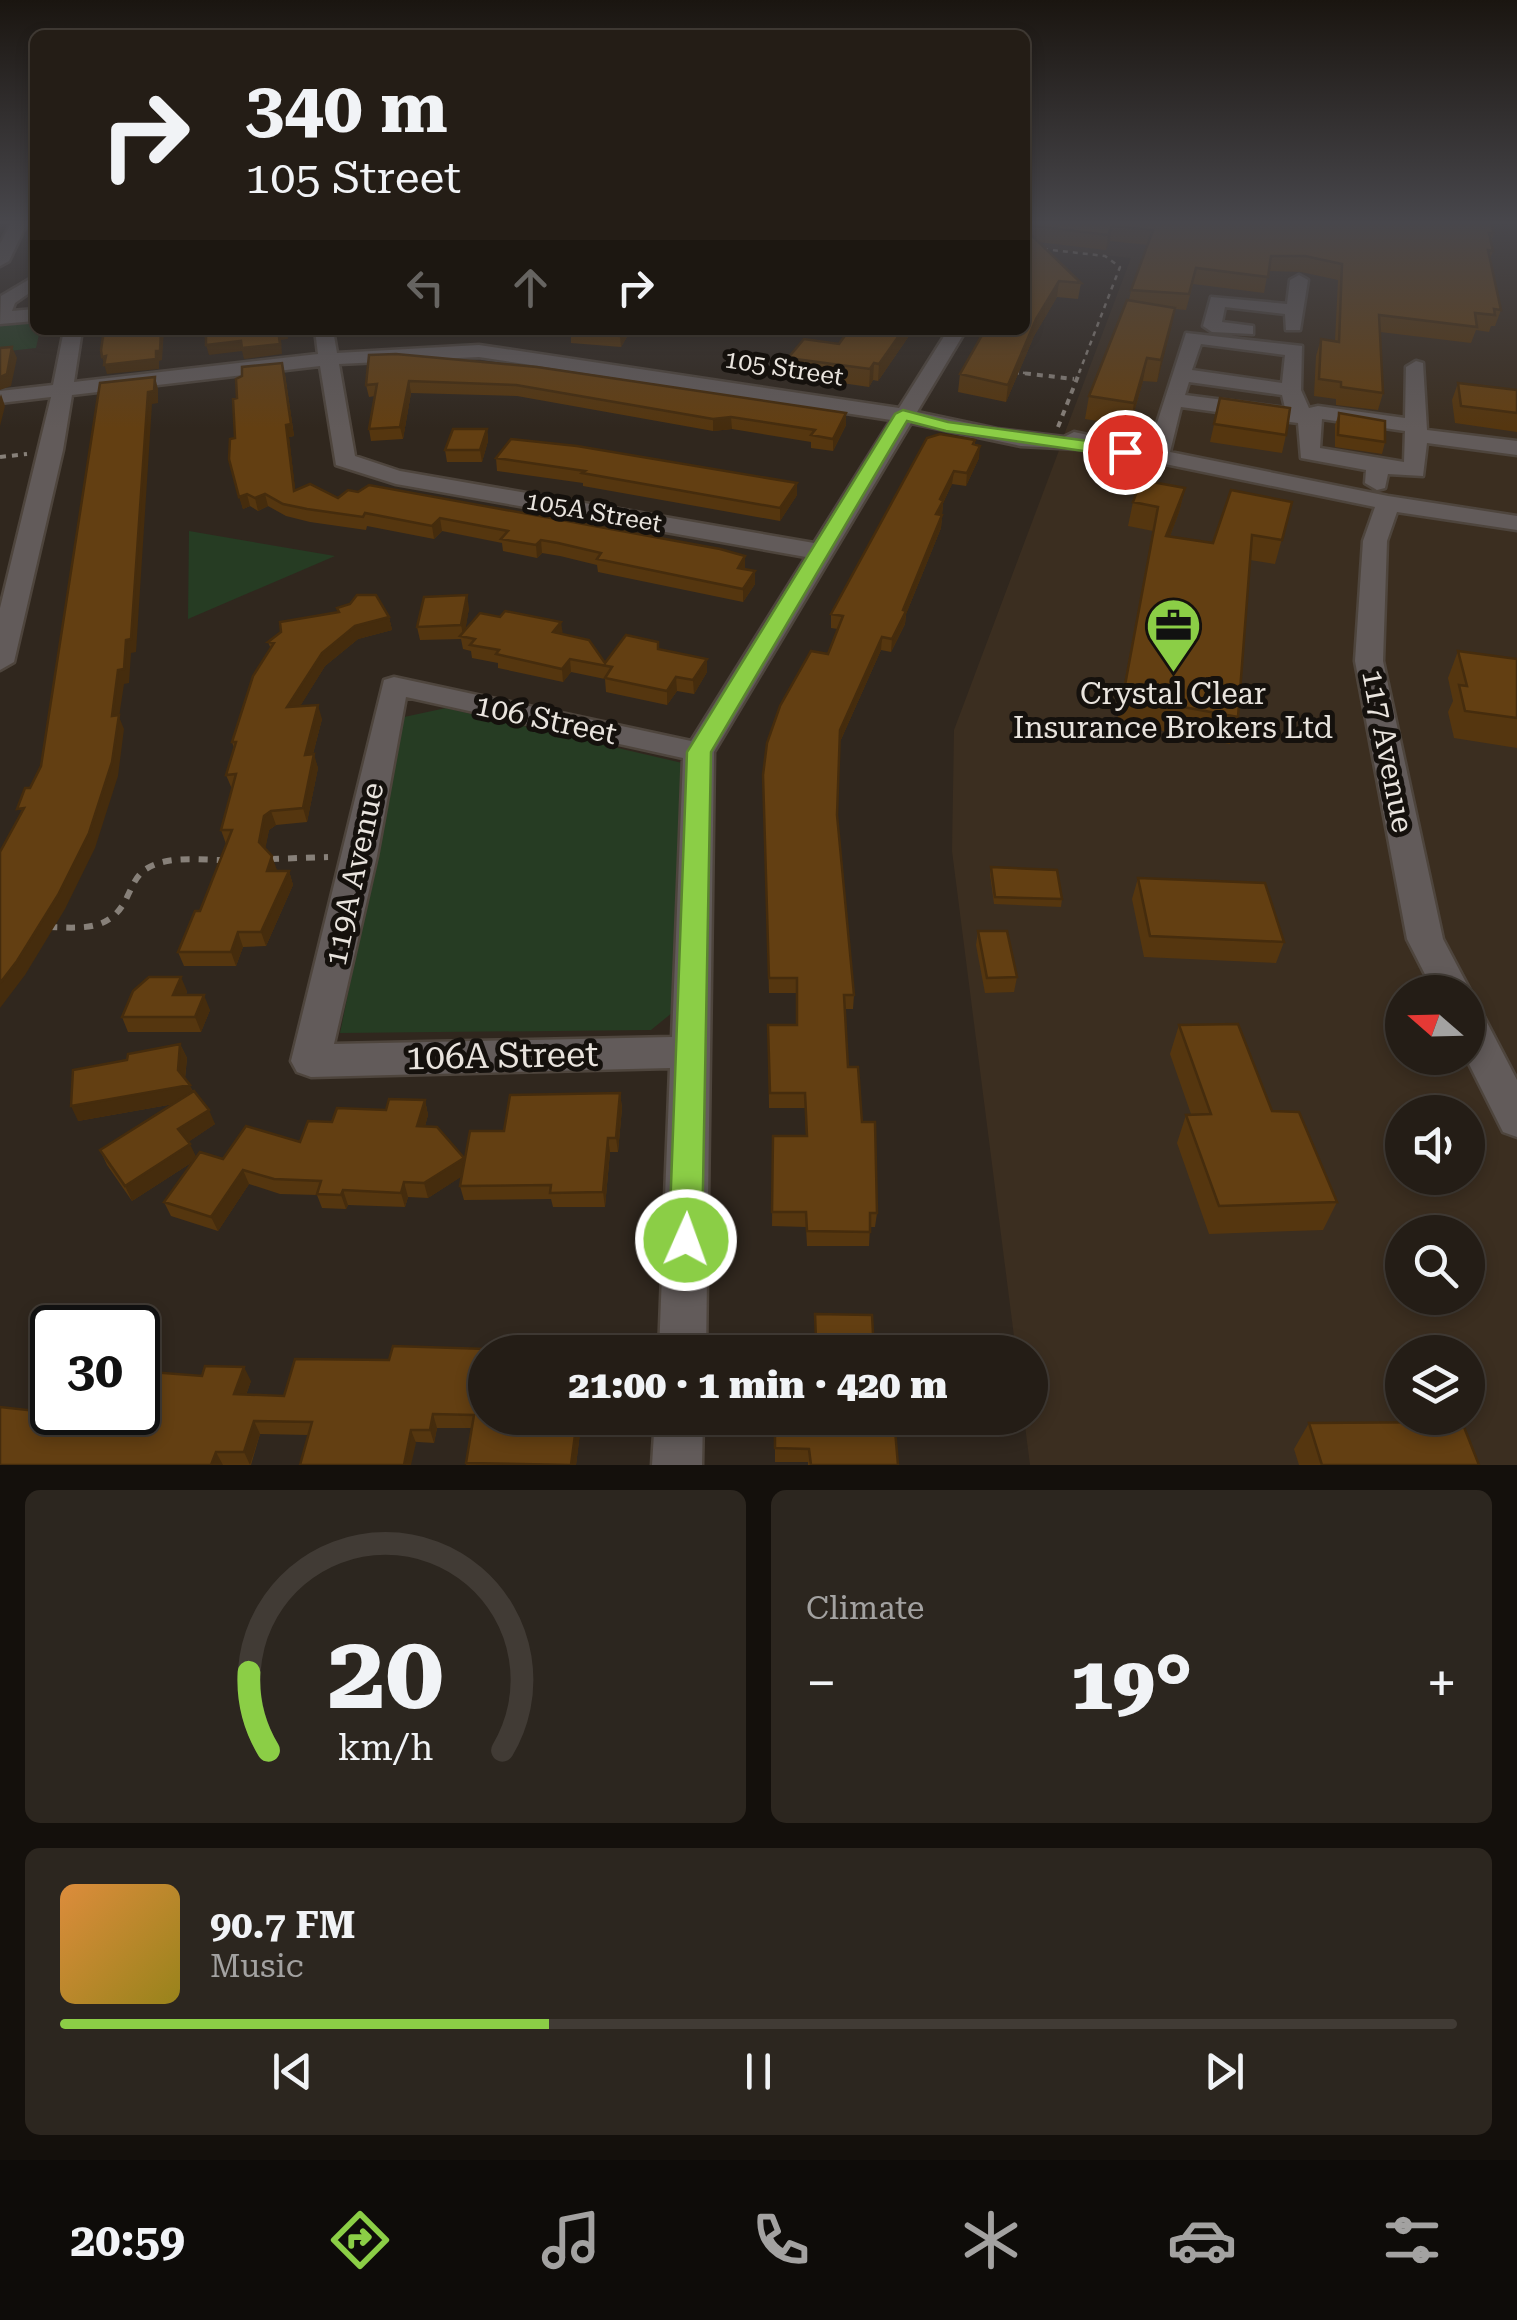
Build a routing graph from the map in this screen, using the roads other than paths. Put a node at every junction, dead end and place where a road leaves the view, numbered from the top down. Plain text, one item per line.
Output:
1 (19, 291) edge
2 (1297, 291) edge
3 (1295, 310) junction
4 (30, 315) edge
5 (0, 318) edge
6 (1180, 322) dead end
7 (1212, 326) junction
8 (72, 335) edge
9 (325, 335) edge
10 (953, 335) edge
11 (329, 358) junction
12 (1291, 361) junction
13 (1185, 366) junction
14 (1416, 366) dead end
15 (62, 390) junction
16 (0, 397) edge
17 (1174, 400) junction
18 (903, 414) junction
19 (1309, 418) junction
20 (1416, 430) junction
21 (1517, 448) edge
22 (1157, 458) junction
23 (1377, 465) junction
24 (1382, 502) junction
25 (1517, 523) edge
26 (820, 552) junction
27 (0, 662) edge
28 (394, 686) joint
29 (699, 752) junction
30 (1443, 975) edge
31 (693, 1052) junction
32 (1485, 1056) edge
33 (311, 1061) joint
34 (1517, 1120) edge
35 (683, 1335) edge
36 (679, 1435) edge
37 (678, 1465) edge

1 - 5 street
2 - 3 street
3 - 7 street
3 - 12 street
4 - 5 street
6 - 7 street
7 - 12 street
8 - 15 street
9 - 11 street
10 - 18 street
11 - 15 street, 105 Street
11 - 18 street, 105 Street
11 - 26 street, 105A Street
12 - 13 street
12 - 13 street
12 - 19 street
13 - 17 street
14 - 20 street
15 - 16 street, 105 Street
15 - 27 street
17 - 19 street
17 - 22 street
18 - 22 street, 105 Street
18 - 26 street
19 - 20 street
19 - 23 street
20 - 21 street
20 - 23 street
22 - 24 street, 105 Street
23 - 24 street, 117 Avenue
24 - 25 street, 105 Street
24 - 30 street, 117 Avenue
26 - 29 street
28 - 29 street, 106 Street
28 - 33 street, 119A Avenue
29 - 31 street
31 - 33 street, 106A Street
31 - 35 street
32 - 34 street
36 - 37 street

